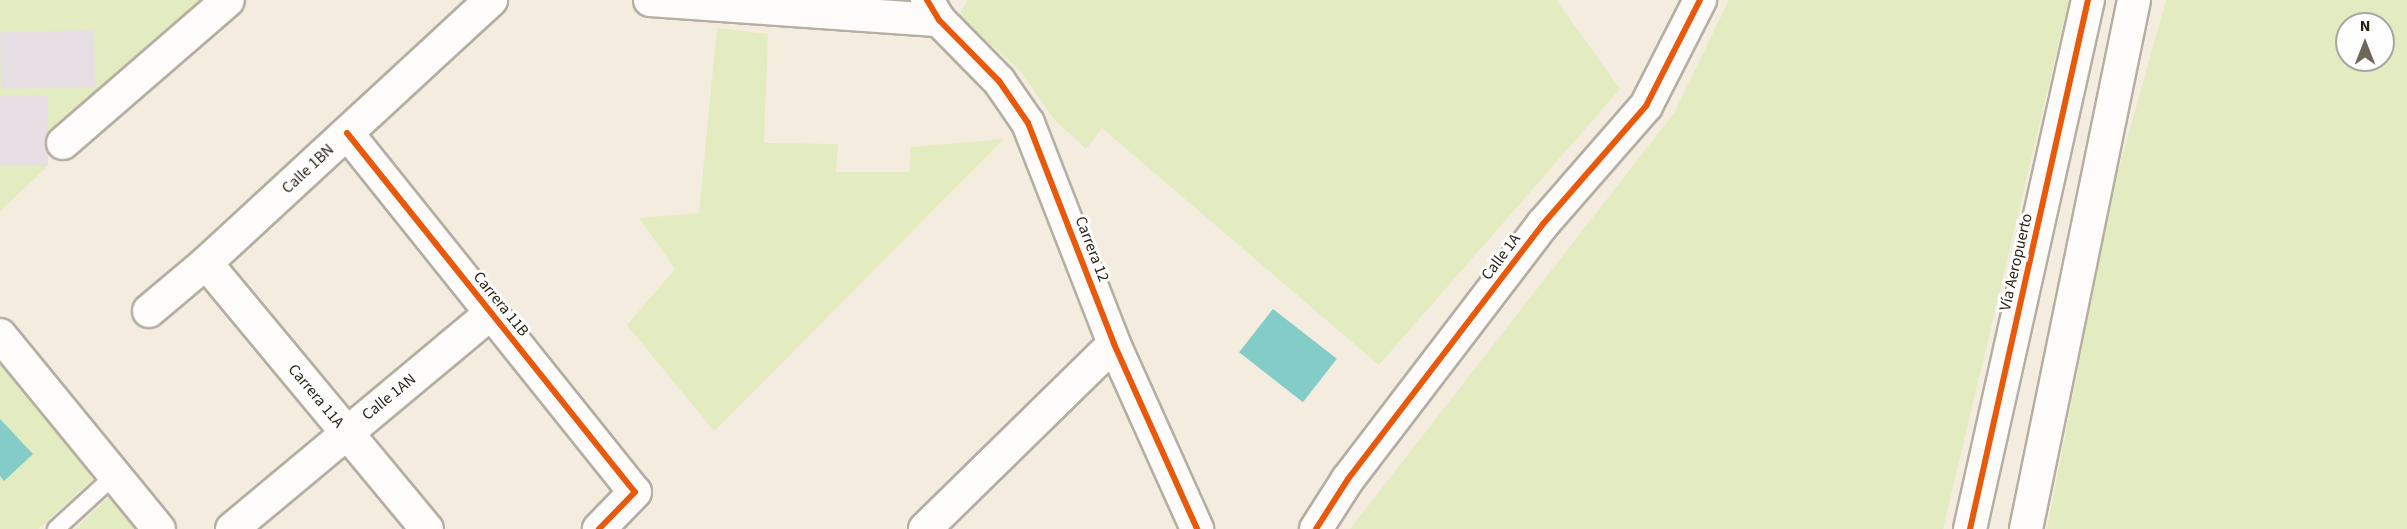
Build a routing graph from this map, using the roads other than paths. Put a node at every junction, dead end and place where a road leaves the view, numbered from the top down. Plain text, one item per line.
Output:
1 (228, 0) edge
2 (492, 0) edge
3 (650, 0) edge
4 (1700, 0) edge
5 (2088, 0) edge
6 (2134, 0) edge
7 (933, 10) edge
8 (347, 133) junction
9 (63, 143) dead end
10 (206, 263) junction
11 (149, 311) dead end
12 (491, 313) junction
13 (0, 335) edge
14 (1114, 344) junction
15 (346, 432) junction
16 (116, 474) junction
17 (56, 529) edge
18 (159, 529) edge
19 (232, 529) edge
20 (427, 529) edge
21 (599, 529) edge
22 (925, 529) edge
23 (1197, 529) edge
24 (1316, 529) edge
25 (1970, 529) edge
26 (2026, 529) edge

1 - 9 street
2 - 8 street, Calle 1BN
3 - 7 street
4 - 24 street, Calle 1A
5 - 25 street, Vía Aeropuerto
6 - 26 street
7 - 14 street, Carrera 12
8 - 10 street, Calle 1BN
8 - 12 street, Carrera 11B
10 - 11 street, Calle 1BN
10 - 15 street, Carrera 11A
12 - 15 street, Calle 1AN
12 - 21 street, Carrera 11B
13 - 16 street
14 - 22 street
14 - 23 street, Carrera 12
15 - 19 street, Calle 1AN
15 - 20 street, Carrera 11A
16 - 17 lane
16 - 18 street

